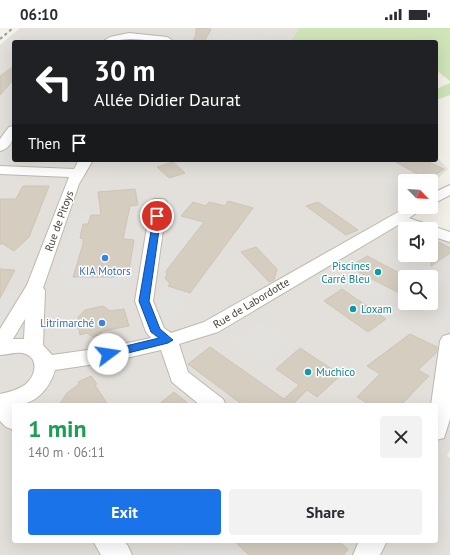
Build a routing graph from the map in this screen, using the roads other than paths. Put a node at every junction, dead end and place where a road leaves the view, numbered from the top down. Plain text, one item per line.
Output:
1 (168, 39) edge
2 (111, 40) edge
3 (12, 132) edge
4 (0, 147) edge
5 (85, 162) edge
6 (0, 170) edge
7 (78, 174) junction
8 (450, 190) edge
9 (438, 196) edge
10 (159, 202) dead end
11 (405, 214) edge
12 (396, 219) junction
13 (404, 222) edge
14 (438, 234) edge
15 (450, 238) edge
16 (36, 285) junction
17 (168, 340) junction
18 (450, 340) edge
19 (0, 347) edge
20 (33, 348) junction
21 (46, 363) junction
22 (39, 395) edge
23 (213, 403) edge
24 (0, 405) edge
25 (12, 419) edge
26 (438, 422) edge
27 (108, 543) edge
28 (373, 543) edge
29 (119, 555) edge
30 (366, 555) edge

1 - 2 street
3 - 4 street
5 - 7 street, Rue de Pitoys
6 - 7 street
7 - 16 street, Rue de Pitoys
8 - 9 street
10 - 17 street
11 - 12 street, Rue de Labordotte
12 - 13 street
12 - 17 street, Rue de Labordotte
14 - 15 street
16 - 19 street
16 - 20 street
17 - 21 street, Rue de Labordotte
17 - 23 street
18 - 26 street
19 - 20 street
20 - 21 street
21 - 22 street
22 - 24 street
24 - 25 street
27 - 29 street
28 - 30 street

